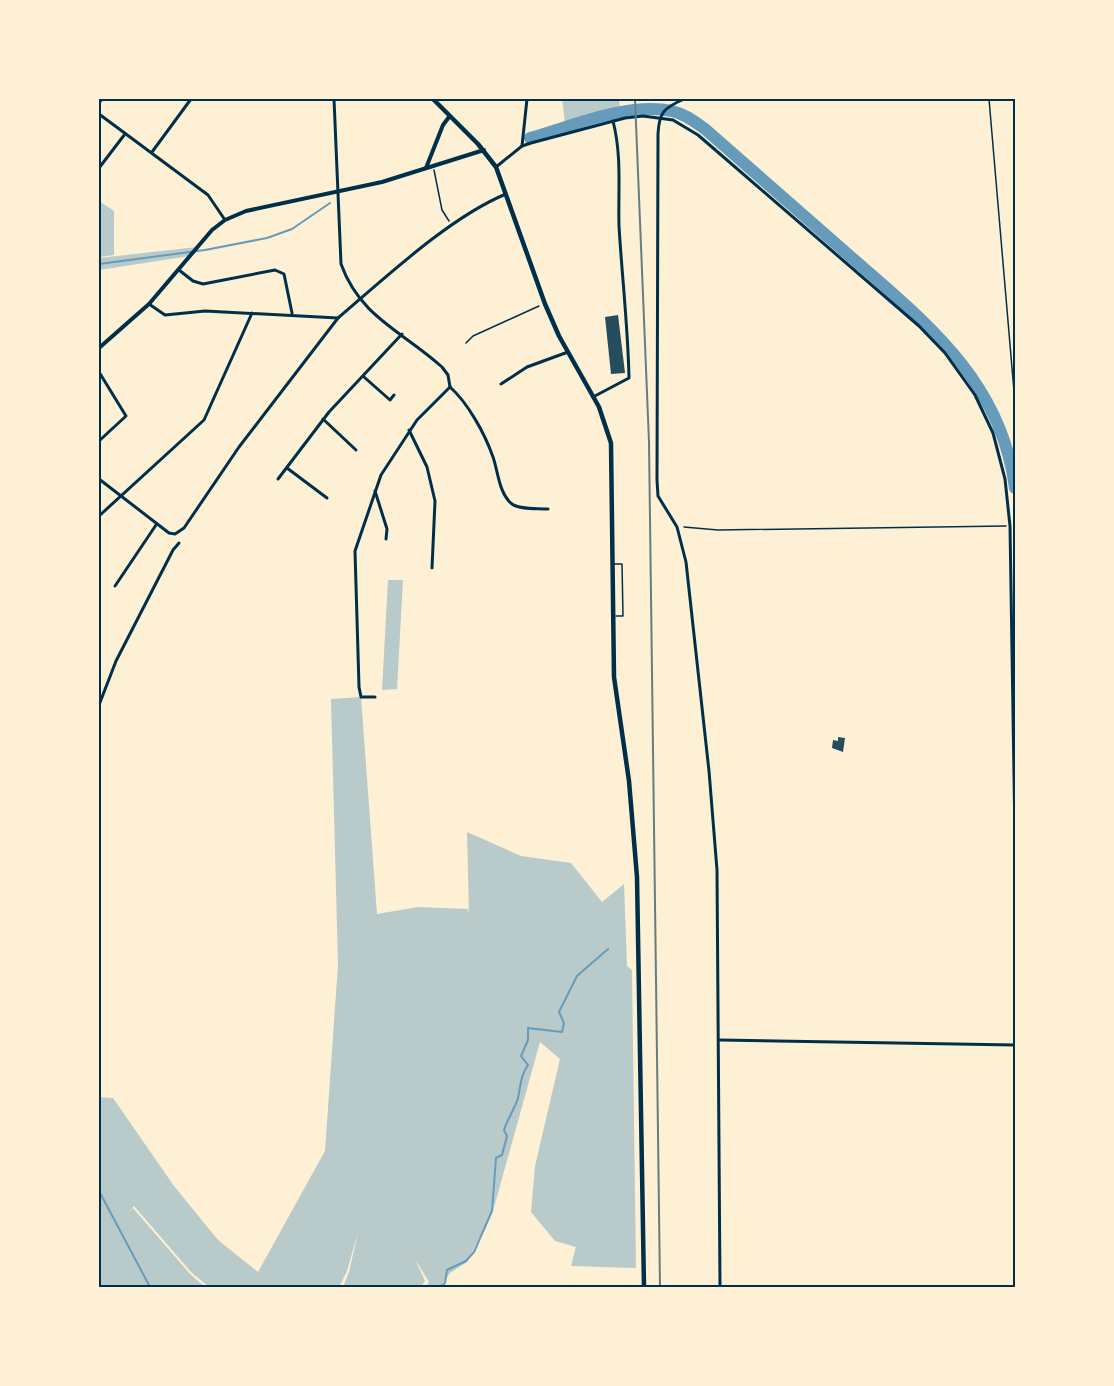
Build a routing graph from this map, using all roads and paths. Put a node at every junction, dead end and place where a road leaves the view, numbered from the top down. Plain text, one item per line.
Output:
1 (103, 99) edge
2 (191, 99) edge
3 (334, 99) edge
4 (433, 99) edge
5 (527, 99) edge
6 (684, 99) edge
7 (988, 99) edge
8 (99, 104) edge
9 (99, 114) edge
10 (449, 117) junction
11 (659, 118) junction
12 (613, 121) junction
13 (125, 134) junction
14 (522, 146) junction
15 (484, 150) junction
16 (152, 152) junction
17 (432, 167) junction
18 (496, 167) junction
19 (99, 168) edge
20 (426, 169) junction
21 (337, 192) junction
22 (506, 194) junction
23 (225, 220) junction
24 (452, 226) junction
25 (179, 270) junction
26 (359, 300) junction
27 (149, 304) junction
28 (540, 306) dead end
29 (253, 313) junction
30 (292, 314) junction
31 (338, 318) junction
32 (402, 334) junction
33 (466, 343) dead end
34 (99, 348) edge
35 (568, 352) junction
36 (99, 372) edge
37 (364, 377) junction
38 (501, 384) dead end
39 (450, 387) junction
40 (394, 395) dead end
41 (593, 397) junction
42 (1015, 403) edge
43 (323, 419) junction
44 (409, 430) junction
45 (99, 441) edge
46 (356, 450) dead end
47 (287, 468) junction
48 (99, 479) edge
49 (279, 479) dead end
50 (375, 489) junction
51 (122, 496) junction
52 (327, 498) dead end
53 (548, 509) dead end
54 (99, 516) edge
55 (156, 525) junction
56 (1010, 526) junction
57 (677, 527) junction
58 (386, 539) dead end
59 (179, 543) dead end
60 (613, 564) junction
61 (432, 568) dead end
62 (115, 586) dead end
63 (613, 616) junction
64 (375, 697) dead end
65 (99, 705) edge
66 (1015, 838) edge
67 (719, 1040) junction
68 (1015, 1045) edge
69 (1015, 1281) edge
70 (644, 1287) edge
71 (720, 1287) edge
72 (1014, 1287) edge

1 - 8 path
2 - 16 street
3 - 21 street
4 - 10 main road
5 - 14 street
6 - 11 street
7 - 42 path
9 - 13 street
10 - 15 main road
10 - 20 street
11 - 12 street
11 - 56 street
11 - 57 street
12 - 14 street
12 - 41 street
13 - 16 street
13 - 19 street
14 - 18 street
15 - 17 street
15 - 18 main road
16 - 23 street
17 - 20 street
17 - 24 path
18 - 22 main road
20 - 21 street
21 - 23 street
21 - 26 street
22 - 24 street
22 - 35 main road
23 - 25 street
24 - 26 street
25 - 27 street
25 - 30 street
26 - 31 street
26 - 32 street
27 - 29 street
27 - 34 street
28 - 33 path
29 - 30 street
29 - 51 street
30 - 31 street
31 - 55 street
32 - 37 street
32 - 39 street
35 - 38 street
35 - 41 main road
36 - 45 street
37 - 40 street
37 - 43 street
39 - 44 street
39 - 53 street
41 - 60 main road
43 - 46 street
43 - 47 street
44 - 50 street
44 - 61 street
47 - 49 street
47 - 52 street
48 - 51 street
50 - 58 street
50 - 64 street
51 - 54 street
51 - 55 street
55 - 62 street
56 - 57 path
56 - 66 street
57 - 67 street
59 - 65 street
60 - 63 main road
60 - 63 lane
63 - 70 main road
67 - 68 street
67 - 71 street
69 - 72 street

